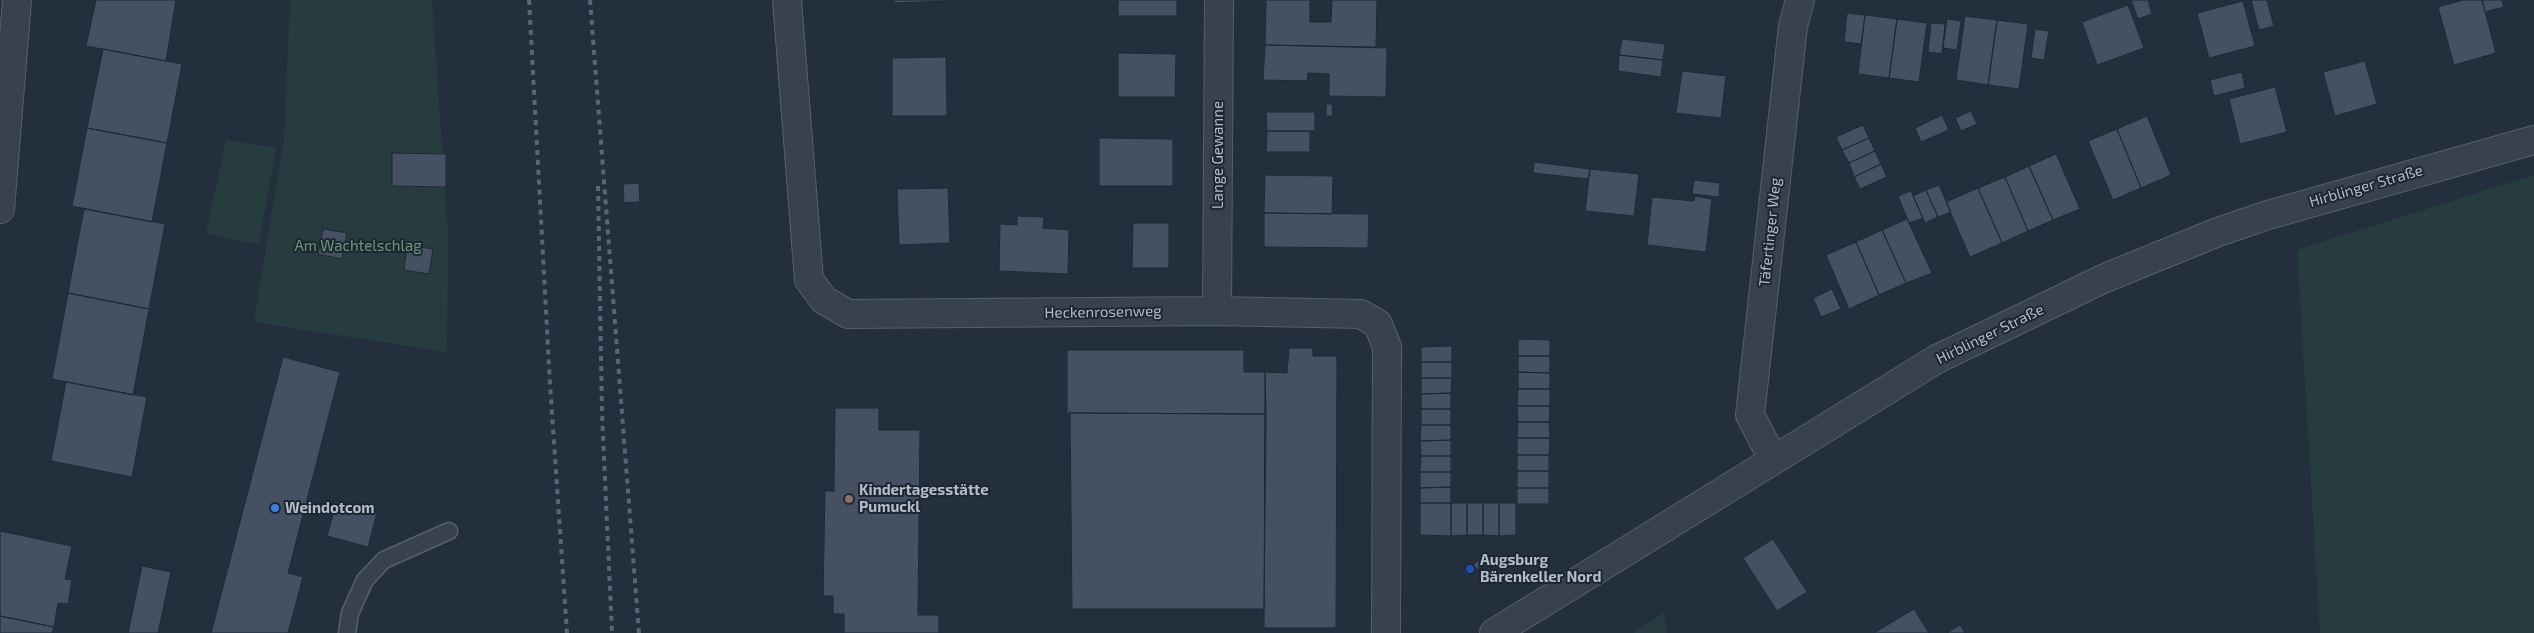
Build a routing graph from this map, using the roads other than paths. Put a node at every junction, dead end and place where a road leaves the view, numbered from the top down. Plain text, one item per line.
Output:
1 (16, 0) edge
2 (788, 0) edge
3 (1219, 0) edge
4 (1800, 0) edge
5 (2534, 140) edge
6 (1, 200) edge
7 (1217, 311) junction
8 (1774, 459) junction
9 (449, 531) dead end
10 (347, 633) edge
11 (1386, 633) edge
12 (1494, 633) edge

1 - 6 street
2 - 7 street, Heckenrosenweg
3 - 7 street, Lange Gewanne
4 - 8 street, Täfertinger Weg
5 - 8 street, Hirblinger Straße
7 - 11 street, Heckenrosenweg
8 - 12 street, Hirblinger Straße
9 - 10 lane

